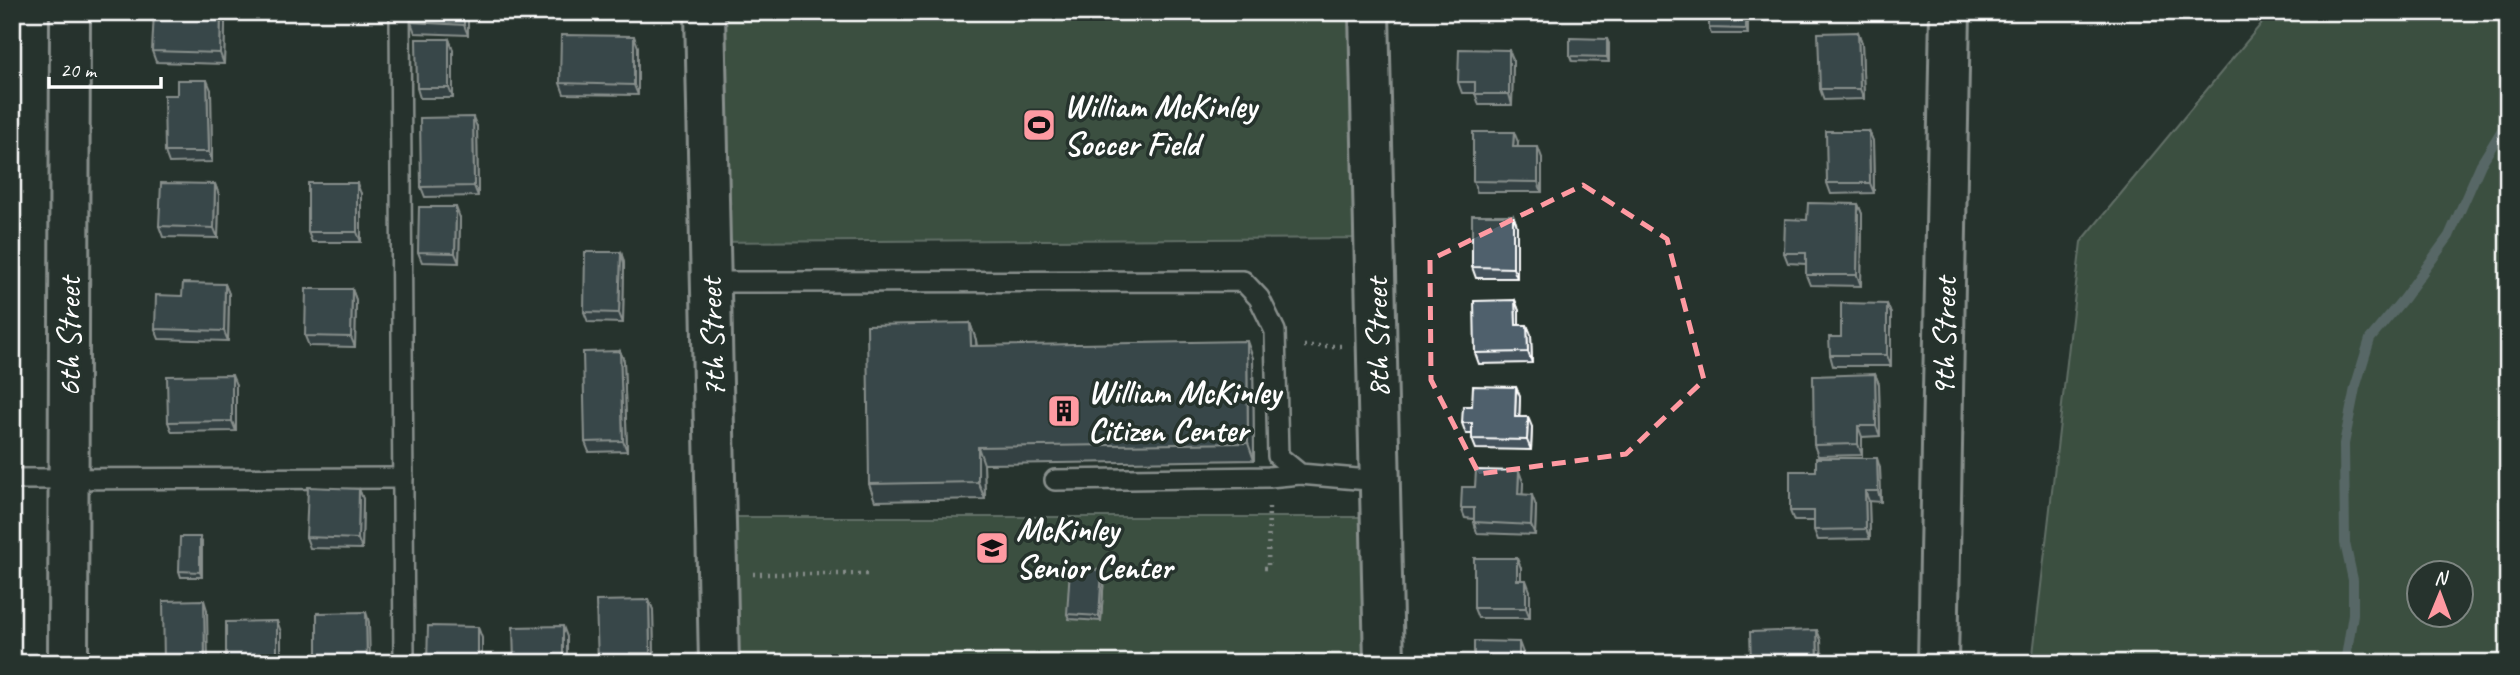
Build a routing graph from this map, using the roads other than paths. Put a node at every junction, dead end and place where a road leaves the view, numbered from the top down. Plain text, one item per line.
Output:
1 (70, 12) edge
2 (400, 12) edge
3 (705, 12) edge
4 (1369, 12) edge
5 (1950, 12) edge
6 (710, 282) junction
7 (1300, 474) junction
8 (69, 478) junction
9 (403, 478) junction
10 (12, 479) edge
11 (1055, 480) dead end
12 (1380, 481) junction
13 (68, 663) edge
14 (404, 663) edge
15 (719, 663) edge
16 (1384, 663) edge
17 (1938, 663) edge

1 - 8 street, 6th Street
2 - 9 lane
3 - 6 street, 7th Street
4 - 12 street, 8th Street
5 - 17 street, 9th Street
6 - 7 lane
6 - 15 street, 7th Street
7 - 11 lane
7 - 12 lane
8 - 9 lane
8 - 10 lane
8 - 13 street, 6th Street
9 - 14 lane
12 - 16 street, 8th Street

